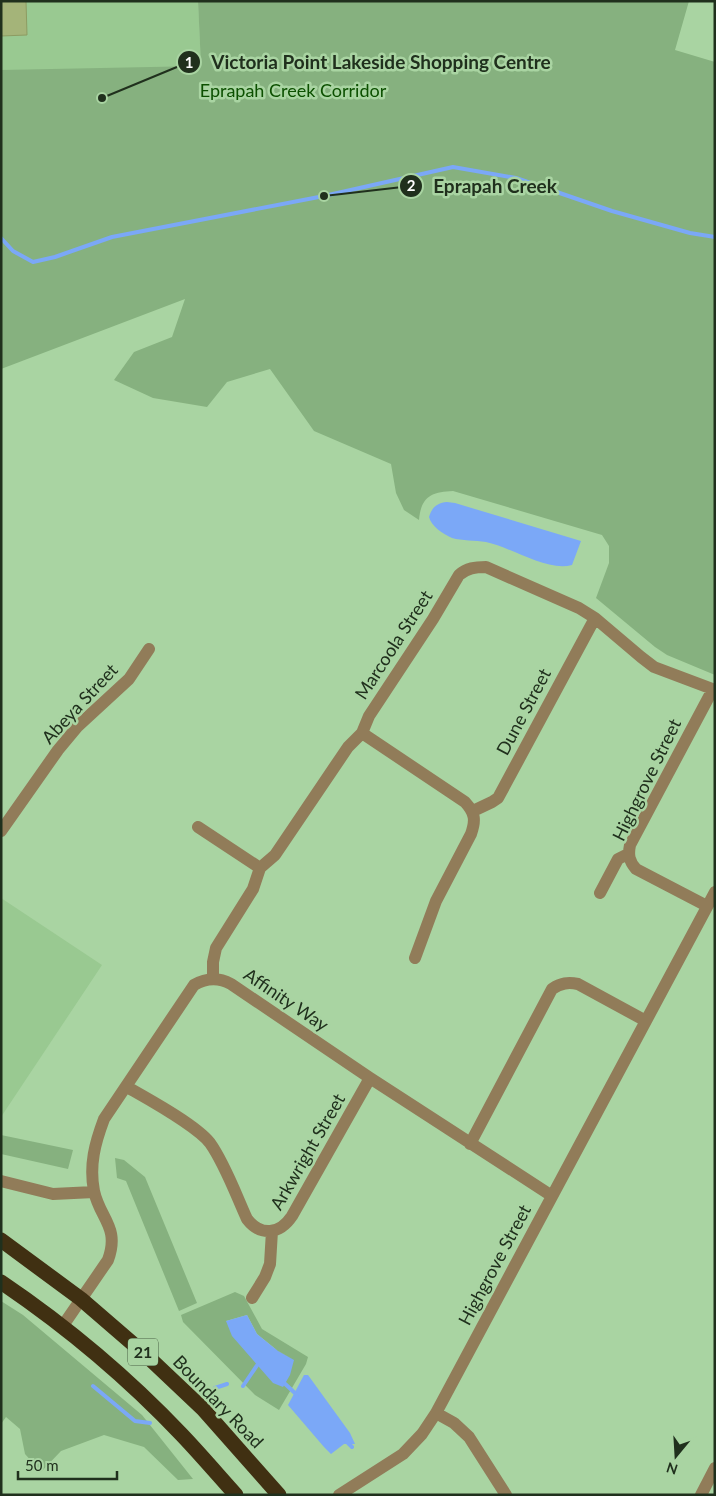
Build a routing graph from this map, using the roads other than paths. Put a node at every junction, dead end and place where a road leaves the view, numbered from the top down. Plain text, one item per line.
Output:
1 (595, 618) junction
2 (149, 649) dead end
3 (714, 690) edge
4 (362, 733) junction
5 (473, 811) junction
6 (198, 827) dead end
7 (1, 831) edge
8 (628, 854) junction
9 (260, 868) junction
10 (715, 892) edge
11 (600, 893) dead end
12 (707, 906) junction
13 (415, 958) dead end
14 (213, 979) junction
15 (646, 1021) junction
16 (370, 1078) junction
17 (127, 1086) junction
18 (470, 1144) junction
19 (1, 1181) edge
20 (94, 1192) junction
21 (552, 1196) junction
22 (272, 1231) junction
23 (1, 1240) edge
24 (1, 1282) edge
25 (252, 1298) dead end
26 (81, 1299) junction
27 (62, 1326) junction
28 (436, 1413) junction
29 (715, 1468) edge
30 (236, 1495) edge
31 (279, 1495) edge
32 (340, 1495) edge
33 (506, 1495) edge
34 (701, 1495) edge

1 - 3 street, Marcoola Street
1 - 4 street, Marcoola Street
1 - 5 street, Dune Street
2 - 7 street, Abeya Street
3 - 8 street, Highgrove Street
4 - 5 street
4 - 9 street, Marcoola Street
5 - 13 street
6 - 9 street
8 - 11 street
8 - 12 street, Highgrove Street
9 - 14 street, Marcoola Street
10 - 12 street, Highgrove Street
12 - 15 street, Highgrove Street
14 - 16 street, Affinity Way
14 - 17 street
15 - 18 street
15 - 21 street, Highgrove Street
16 - 18 street, Affinity Way
16 - 22 street, Arkwright Street
17 - 20 street
17 - 22 street, Arkwright Street
18 - 21 street, Affinity Way
19 - 20 street
20 - 26 street
21 - 28 street, Highgrove Street
22 - 25 street
23 - 26 highway, Boundary Road / 21
24 - 27 highway, 21
26 - 27 street
26 - 31 highway, Boundary Road / 21
27 - 30 highway, 21
28 - 32 street, Highgrove Street
28 - 33 street
29 - 34 street

